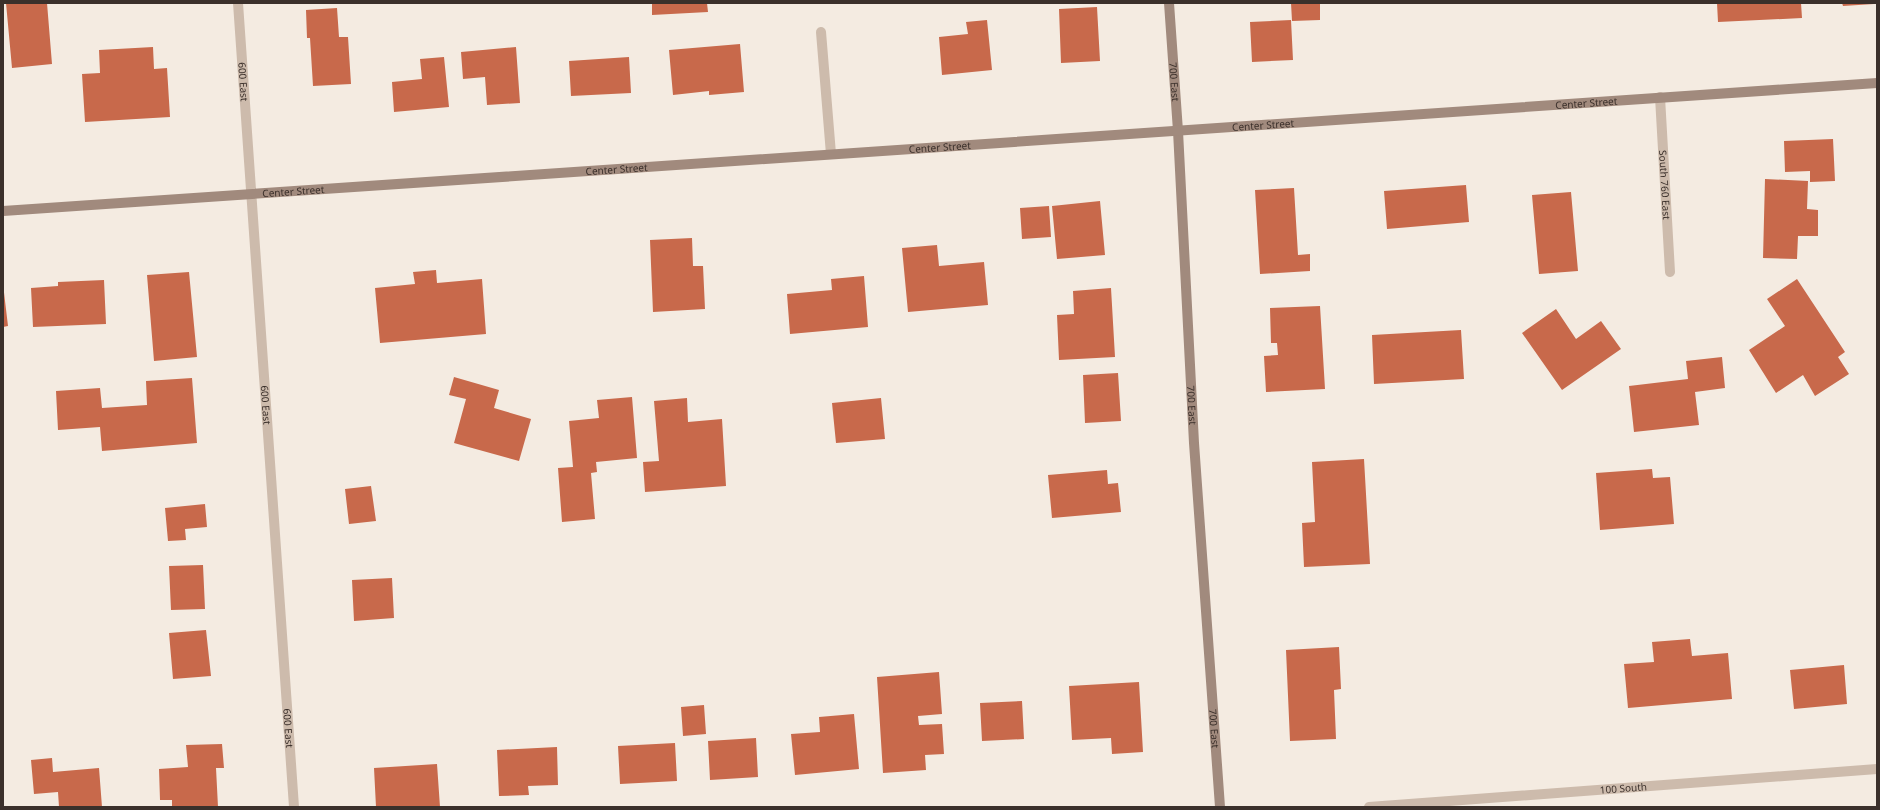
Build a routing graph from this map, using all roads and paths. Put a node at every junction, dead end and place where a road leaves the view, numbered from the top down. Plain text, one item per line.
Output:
1 (238, 3) edge
2 (1169, 3) edge
3 (821, 32) dead end
4 (1877, 83) edge
5 (1660, 97) junction
6 (1178, 131) junction
7 (831, 154) junction
8 (250, 195) junction
9 (3, 212) edge
10 (1670, 272) dead end
11 (1877, 769) edge
12 (294, 807) edge
13 (1220, 807) edge
14 (1369, 807) edge

1 - 8 street, 600 East
2 - 6 street, 700 East
3 - 7 street
4 - 5 street, Center Street
5 - 6 street, Center Street
5 - 10 street, South 760 East
6 - 7 street, Center Street
6 - 13 street, 700 East
7 - 8 street, Center Street
8 - 9 street, Center Street
8 - 12 street, 600 East
11 - 14 street, 100 South

